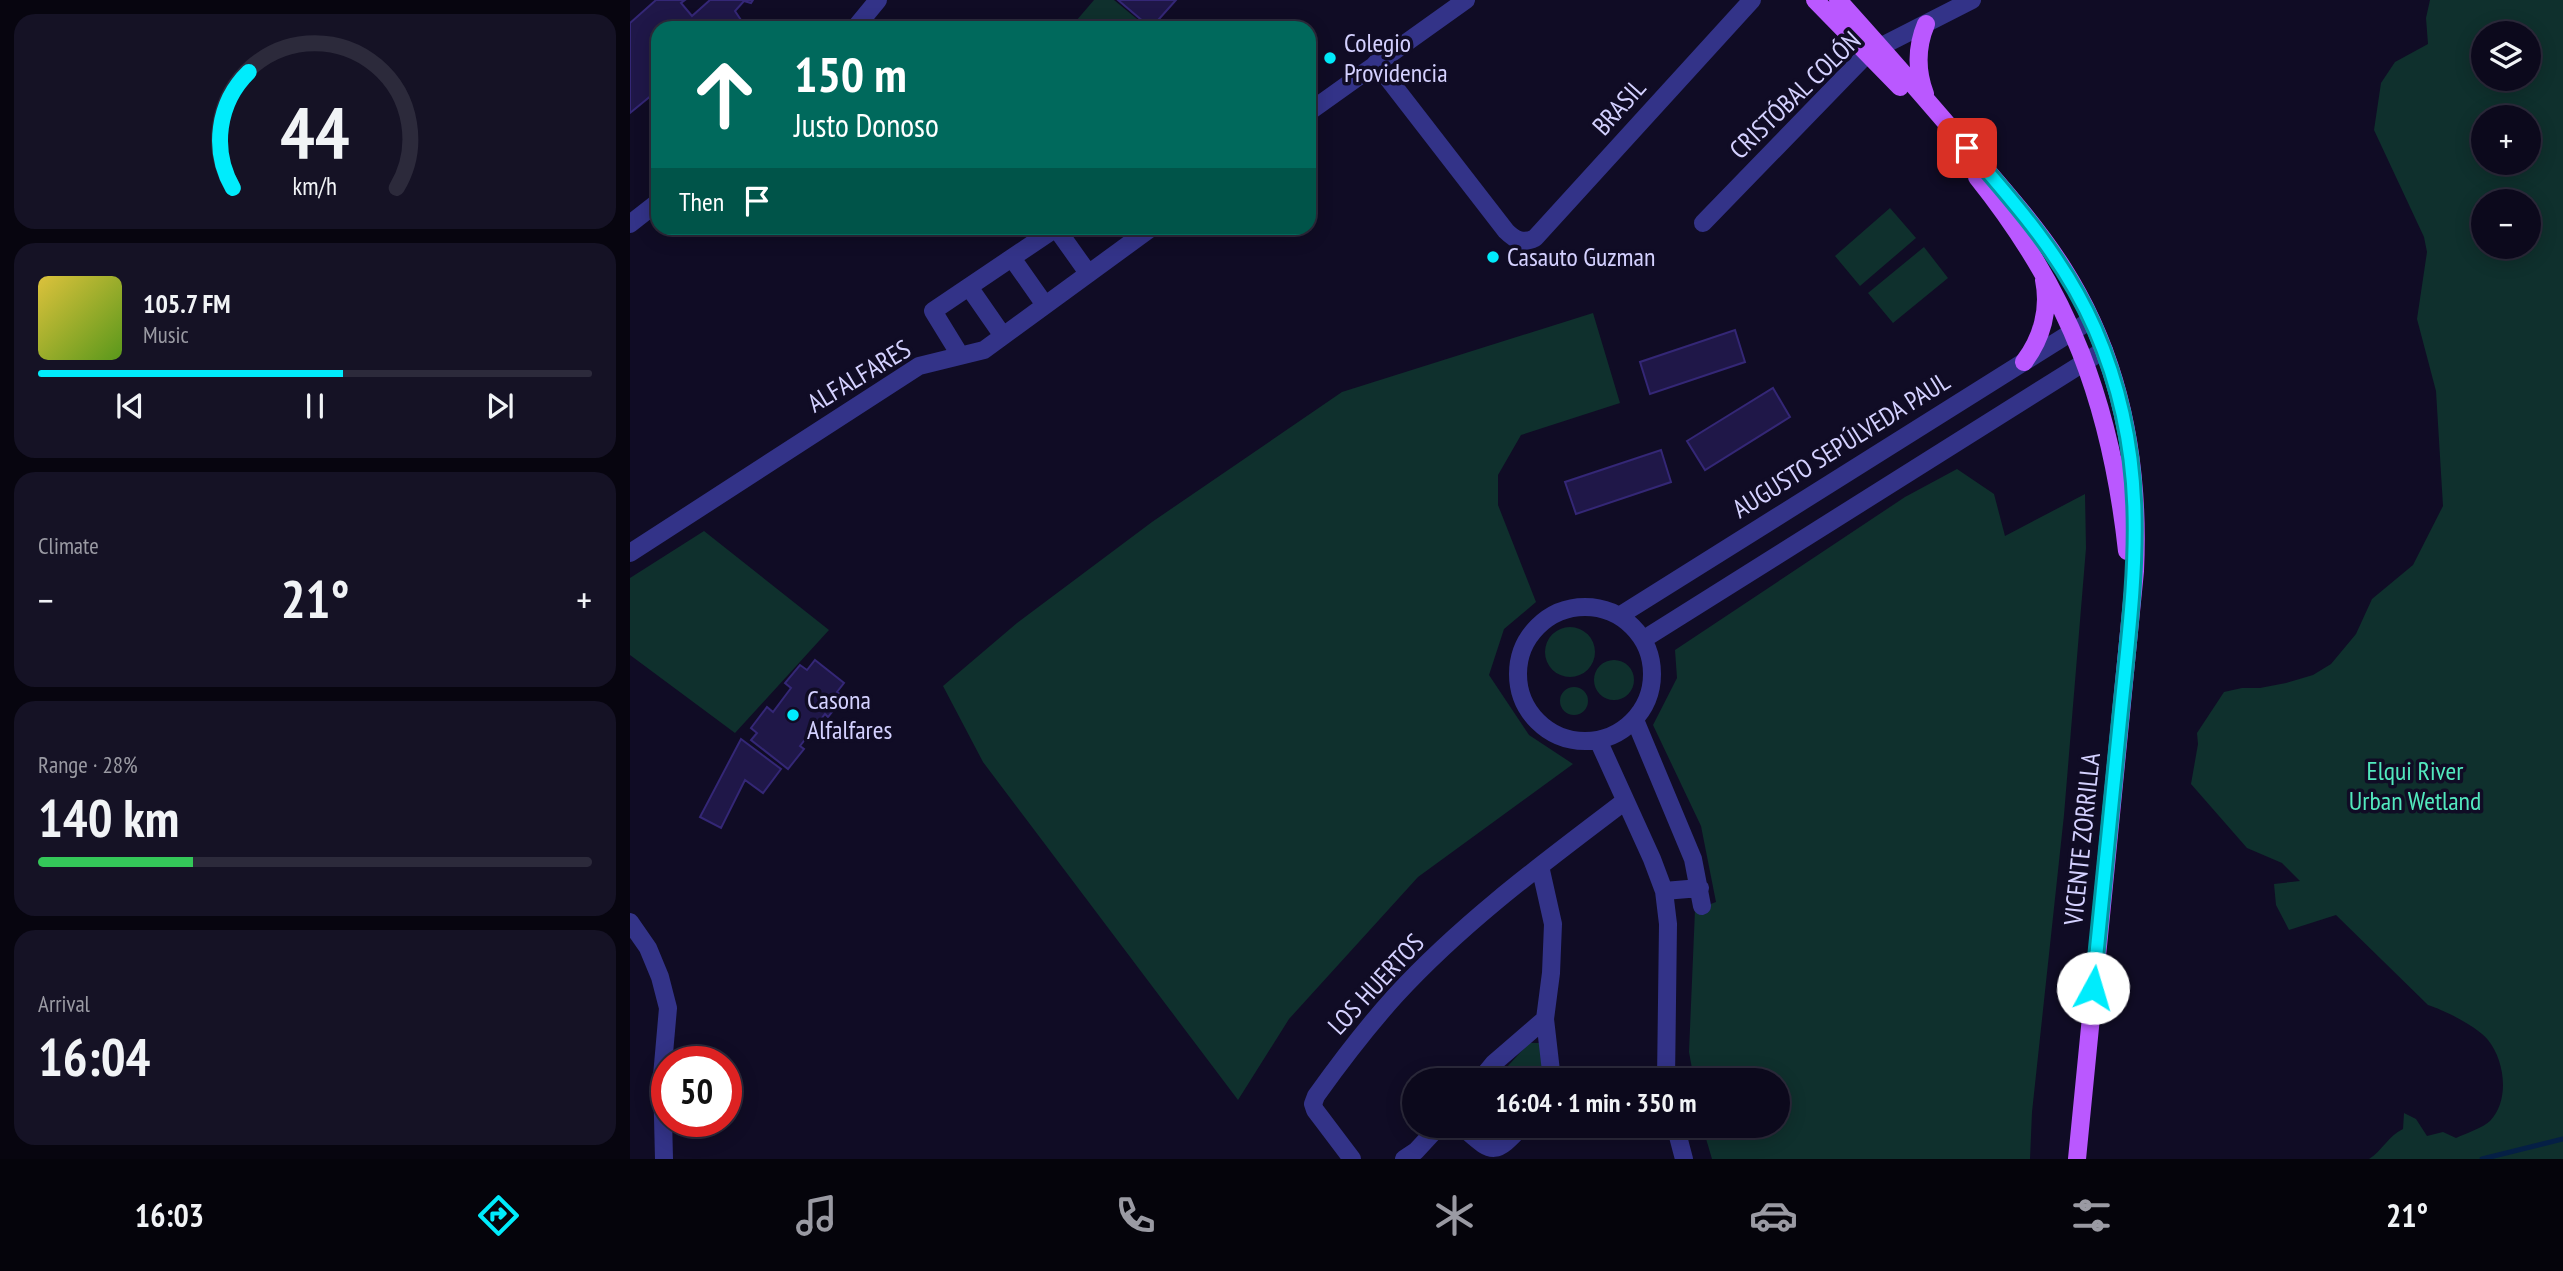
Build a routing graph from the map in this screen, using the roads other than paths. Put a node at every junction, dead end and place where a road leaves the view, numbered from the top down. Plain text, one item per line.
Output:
1 (878, 0) edge
2 (1466, 0) edge
3 (1752, 0) edge
4 (1815, 0) edge
5 (1838, 0) edge
6 (1972, 0) edge
7 (861, 21) edge
8 (1926, 24) junction
9 (1874, 50) junction
10 (1376, 63) junction
11 (1316, 107) edge
12 (1937, 112) junction
13 (651, 208) edge
14 (1703, 222) dead end
15 (630, 225) edge
16 (1046, 235) edge
17 (1061, 235) edge
18 (1141, 235) edge
19 (1012, 258) junction
20 (2042, 270) junction
21 (1088, 273) junction
22 (969, 287) junction
23 (1045, 305) junction
24 (2091, 320) junction
25 (2073, 331) junction
26 (1003, 336) junction
27 (2104, 350) junction
28 (960, 355) junction
29 (2024, 362) junction
30 (2085, 362) junction
31 (1938, 415) junction
32 (1956, 443) junction
33 (630, 553) edge
34 (2131, 607) junction
35 (1619, 616) junction
36 (1644, 639) junction
37 (1634, 720) junction
38 (1598, 740) junction
39 (1625, 801) junction
40 (1540, 866) junction
41 (1664, 891) junction
42 (630, 922) edge
43 (1545, 1018) junction
44 (1490, 1068) edge
45 (1551, 1068) edge
46 (1665, 1068) edge
47 (1428, 1138) edge
48 (1476, 1138) edge
49 (1511, 1138) edge
50 (1678, 1138) edge
51 (1497, 1154) edge
52 (664, 1159) edge
53 (1352, 1159) edge
54 (1405, 1159) edge
55 (1684, 1159) edge
56 (2077, 1159) edge

1 - 7 street
2 - 10 street
3 - 10 street, BRASIL
4 - 9 main road
5 - 9 main road
6 - 8 street, CRISTÓBAL COLÓN
8 - 9 street, CRISTÓBAL COLÓN
8 - 12 main road
9 - 12 main road
9 - 14 street, CRISTÓBAL COLÓN
9 - 20 main road
10 - 11 street
12 - 24 main road
13 - 15 street
16 - 19 street
17 - 21 street
18 - 21 street, ALFALFARES
19 - 22 street
19 - 23 street
20 - 25 main road
20 - 29 main road
21 - 23 street, ALFALFARES
22 - 26 street
22 - 28 street
23 - 26 street, ALFALFARES
24 - 25 street, AUGUSTO SEPÚLVEDA PAUL
24 - 27 main road
25 - 29 street, AUGUSTO SEPÚLVEDA PAUL
25 - 30 main road
26 - 28 street, ALFALFARES
27 - 30 street
27 - 34 main road
28 - 33 street, ALFALFARES
29 - 31 street, AUGUSTO SEPÚLVEDA PAUL
30 - 32 street
30 - 34 main road
31 - 32 street
31 - 35 street, AUGUSTO SEPÚLVEDA PAUL
32 - 36 street
34 - 56 main road, VICENTE ZORRILLA
35 - 36 street
35 - 38 street
36 - 37 street
37 - 38 street
37 - 41 street
38 - 39 street
39 - 40 street, LOS HUERTOS
39 - 41 street
40 - 43 street
40 - 53 street, LOS HUERTOS
41 - 46 street
42 - 52 street
43 - 44 street
43 - 45 street
47 - 54 street
48 - 51 street
49 - 51 street
50 - 55 street

